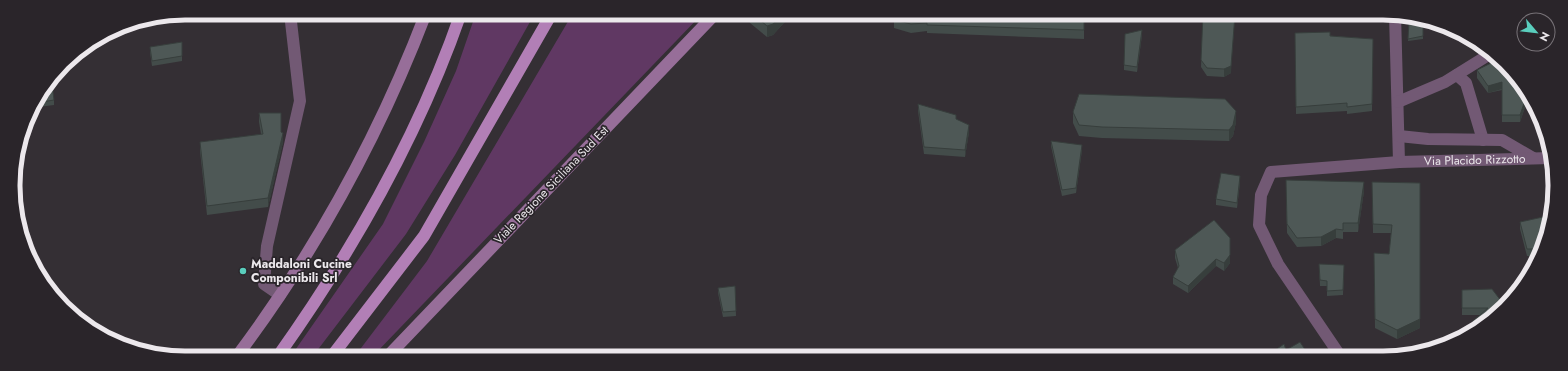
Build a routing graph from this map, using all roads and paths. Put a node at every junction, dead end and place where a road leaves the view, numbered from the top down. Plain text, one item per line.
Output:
1 (291, 20) edge
2 (423, 20) edge
3 (459, 20) edge
4 (549, 20) edge
5 (709, 20) edge
6 (1395, 20) edge
7 (1486, 56) edge
8 (1457, 75) junction
9 (1398, 102) junction
10 (1399, 136) junction
11 (1483, 140) junction
12 (1546, 158) edge
13 (1534, 159) junction
14 (1399, 162) junction
15 (280, 295) junction
16 (362, 319) junction
17 (241, 351) edge
18 (282, 351) edge
19 (336, 351) edge
20 (345, 351) edge
21 (392, 351) edge
22 (1338, 351) edge

1 - 15 street
2 - 15 street
3 - 18 main road
4 - 16 main road
5 - 21 street, Viale Regione Siciliana Sud Est
6 - 9 street
7 - 8 street
8 - 9 street
8 - 11 street
9 - 10 street
10 - 11 street
10 - 14 street
11 - 13 street
12 - 13 street, Via Placido Rizzotto
13 - 14 street, Via Placido Rizzotto
14 - 22 street, Via Placido Rizzotto
15 - 17 street
16 - 19 main road
16 - 20 main road

